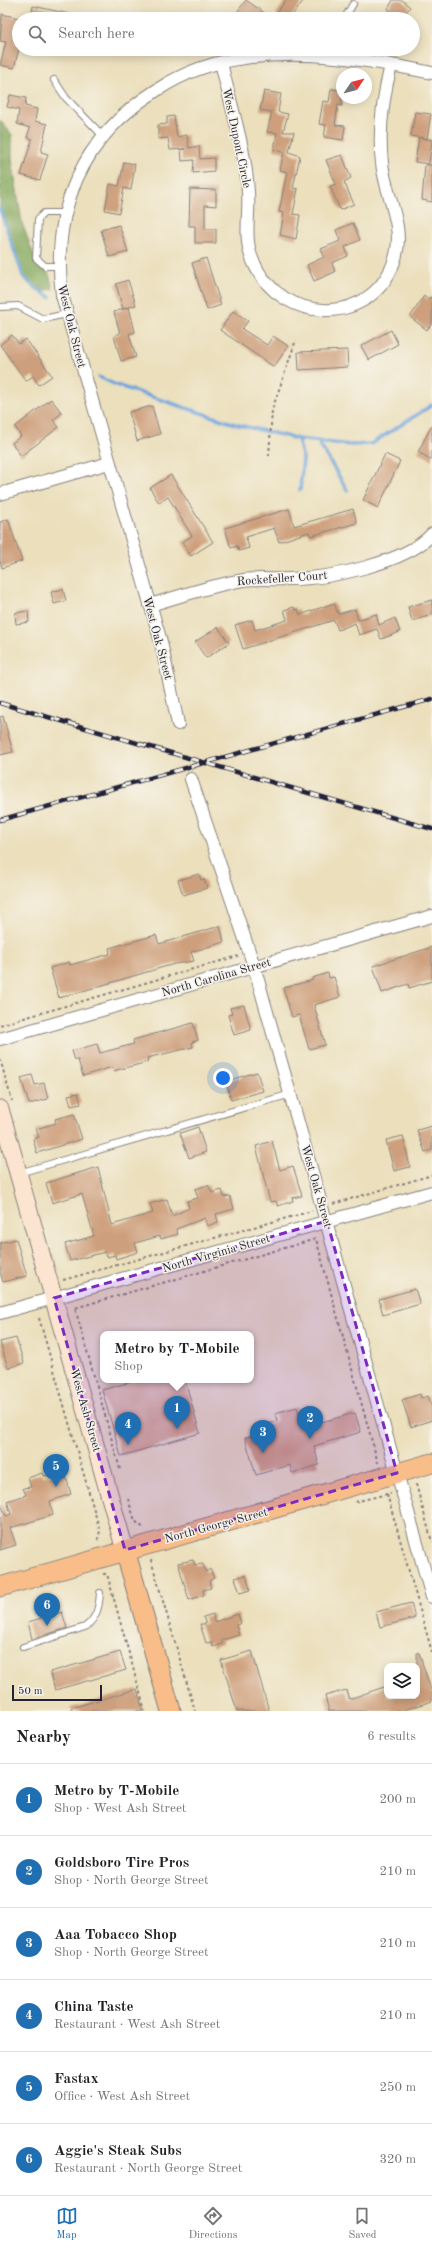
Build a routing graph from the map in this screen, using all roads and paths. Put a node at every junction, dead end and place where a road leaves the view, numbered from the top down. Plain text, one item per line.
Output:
1 (353, 4) dead end
2 (348, 12) edge
3 (262, 56) edge
4 (349, 56) edge
5 (221, 62) junction
6 (391, 65) junction
7 (432, 74) edge
8 (54, 80) dead end
9 (102, 135) junction
10 (64, 213) junction
11 (59, 266) junction
12 (0, 307) edge
13 (67, 314) junction
14 (296, 340) dead end
15 (269, 456) dead end
16 (109, 463) junction
17 (0, 494) edge
18 (432, 534) edge
19 (150, 605) junction
20 (178, 724) dead end
21 (191, 779) dead end
22 (432, 916) edge
23 (238, 956) dead end
24 (254, 966) junction
25 (0, 1024) edge
26 (0, 1039) edge
27 (291, 1094) junction
28 (0, 1109) edge
29 (18, 1174) junction
30 (432, 1175) edge
31 (432, 1192) edge
32 (332, 1204) dead end
33 (315, 1210) dead end
34 (327, 1221) junction
35 (63, 1280) dead end
36 (54, 1298) junction
37 (0, 1313) edge
38 (39, 1318) dead end
39 (432, 1463) edge
40 (120, 1469) dead end
41 (397, 1474) junction
42 (386, 1489) dead end
43 (128, 1499) dead end
44 (149, 1530) dead end
45 (432, 1542) edge
46 (96, 1544) dead end
47 (125, 1550) junction
48 (150, 1560) dead end
49 (107, 1574) dead end
50 (0, 1586) edge
51 (100, 1593) dead end
52 (432, 1597) edge
53 (23, 1647) dead end
54 (432, 1652) edge
55 (145, 1711) edge
56 (171, 1711) edge
57 (195, 1711) edge

1 - 2 lane
3 - 5 street, West Oak Street
4 - 6 street, West Oak Street
5 - 6 street, West Dupont Circle
5 - 9 street, West Oak Street
6 - 7 street, West Oak Street
8 - 9 lane
9 - 10 street, West Oak Street
10 - 11 street, West Oak Street
10 - 11 lane
11 - 13 street, West Oak Street
12 - 13 lane
13 - 16 street, West Oak Street
14 - 15 path
16 - 17 street
16 - 19 street, West Oak Street
18 - 19 street, Rockefeller Court
19 - 20 street, West Oak Street
21 - 24 street, West Oak Street
22 - 24 street, North Carolina Street
23 - 25 path
24 - 26 street, North Carolina Street
24 - 27 street, West Oak Street
27 - 29 lane
27 - 34 street, West Oak Street
28 - 29 main road, West Ash Street
29 - 36 main road, West Ash Street
30 - 32 path
31 - 34 street, North Virginia Street
33 - 35 path
34 - 36 street, North Virginia Street
34 - 41 street, West Oak Street
36 - 37 street, North Virginia Street
36 - 47 main road, West Ash Street
38 - 46 path
39 - 41 main road, North George Street
40 - 41 path
41 - 45 path
41 - 47 main road, North George Street
41 - 52 street, West Oak Street
42 - 54 path
43 - 44 path
47 - 50 main road, North George Street
47 - 56 main road, West Ash Street
48 - 57 path
49 - 55 path
51 - 53 lane

